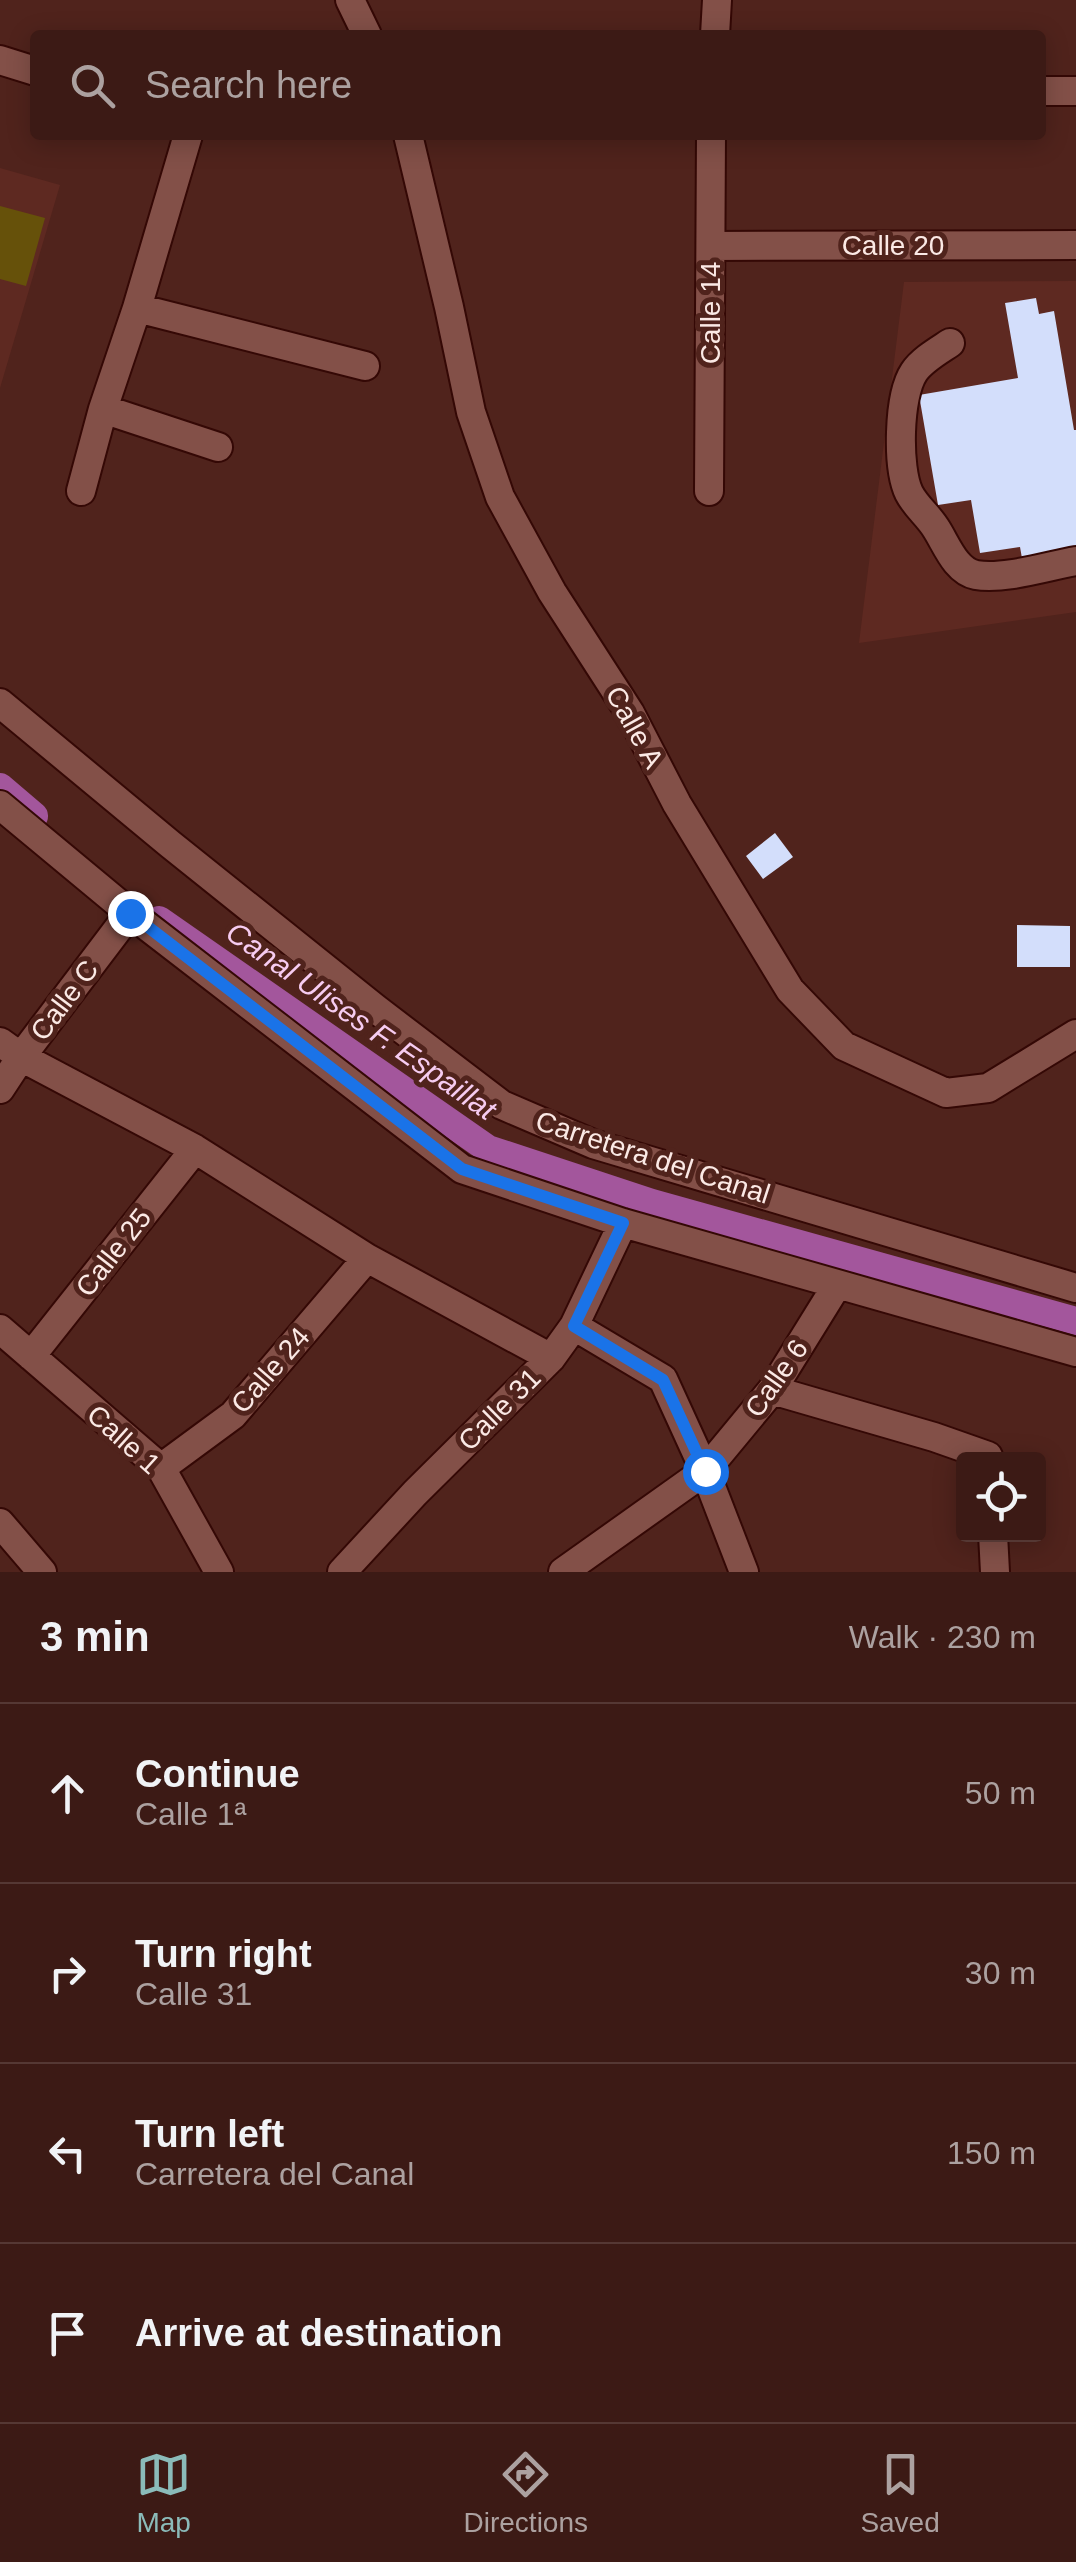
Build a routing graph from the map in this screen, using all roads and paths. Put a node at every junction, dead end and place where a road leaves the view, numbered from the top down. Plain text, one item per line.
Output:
1 (350, 0) edge
2 (717, 0) edge
3 (365, 30) edge
4 (716, 30) edge
5 (0, 60) edge
6 (30, 69) edge
7 (1046, 91) edge
8 (1076, 91) edge
9 (187, 140) edge
10 (409, 140) edge
11 (711, 140) edge
12 (1076, 245) edge
13 (710, 246) junction
14 (138, 308) junction
15 (950, 343) dead end
16 (365, 366) dead end
17 (103, 409) junction
18 (218, 447) dead end
19 (709, 490) dead end
20 (81, 491) dead end
21 (1076, 561) edge
22 (0, 703) edge
23 (0, 806) edge
24 (130, 913) junction
25 (1076, 1034) edge
26 (11, 1049) edge
27 (0, 1089) edge
28 (195, 1149) junction
29 (623, 1223) junction
30 (367, 1258) junction
31 (837, 1285) junction
32 (1076, 1288) edge
33 (574, 1326) junction
34 (0, 1329) edge
35 (1076, 1352) edge
36 (30, 1356) junction
37 (551, 1358) junction
38 (772, 1390) junction
39 (977, 1452) edge
40 (161, 1468) junction
41 (705, 1471) junction
42 (0, 1523) edge
43 (993, 1542) edge
44 (566, 1571) edge
45 (42, 1572) edge
46 (219, 1572) edge
47 (342, 1572) edge
48 (744, 1572) edge
49 (995, 1572) edge

1 - 3 street
2 - 4 street
5 - 6 street
7 - 8 street
9 - 14 street
10 - 25 street, Calle A
11 - 13 street, Calle 14
12 - 13 street, Calle 20
13 - 19 street, Calle 14
14 - 16 street
14 - 17 street
15 - 21 street
17 - 18 street
17 - 20 street
22 - 32 street, Carretera del Canal
23 - 24 street
24 - 26 street, Calle C
24 - 29 street
26 - 27 street, Calle C
26 - 28 street
28 - 30 street
28 - 36 street, Calle 25
29 - 31 street
29 - 33 street, Calle 31
30 - 37 street
30 - 40 street, Calle 24
31 - 35 street
31 - 38 street, Calle 6
33 - 37 street, Calle 31
33 - 41 street
34 - 36 street, Calle 1
36 - 40 street, Calle 1
37 - 47 street, Calle 31
38 - 39 street
38 - 41 street, Calle 6
40 - 46 street, Calle 1
41 - 44 street, Calle 6
41 - 48 street
42 - 45 street
43 - 49 street

